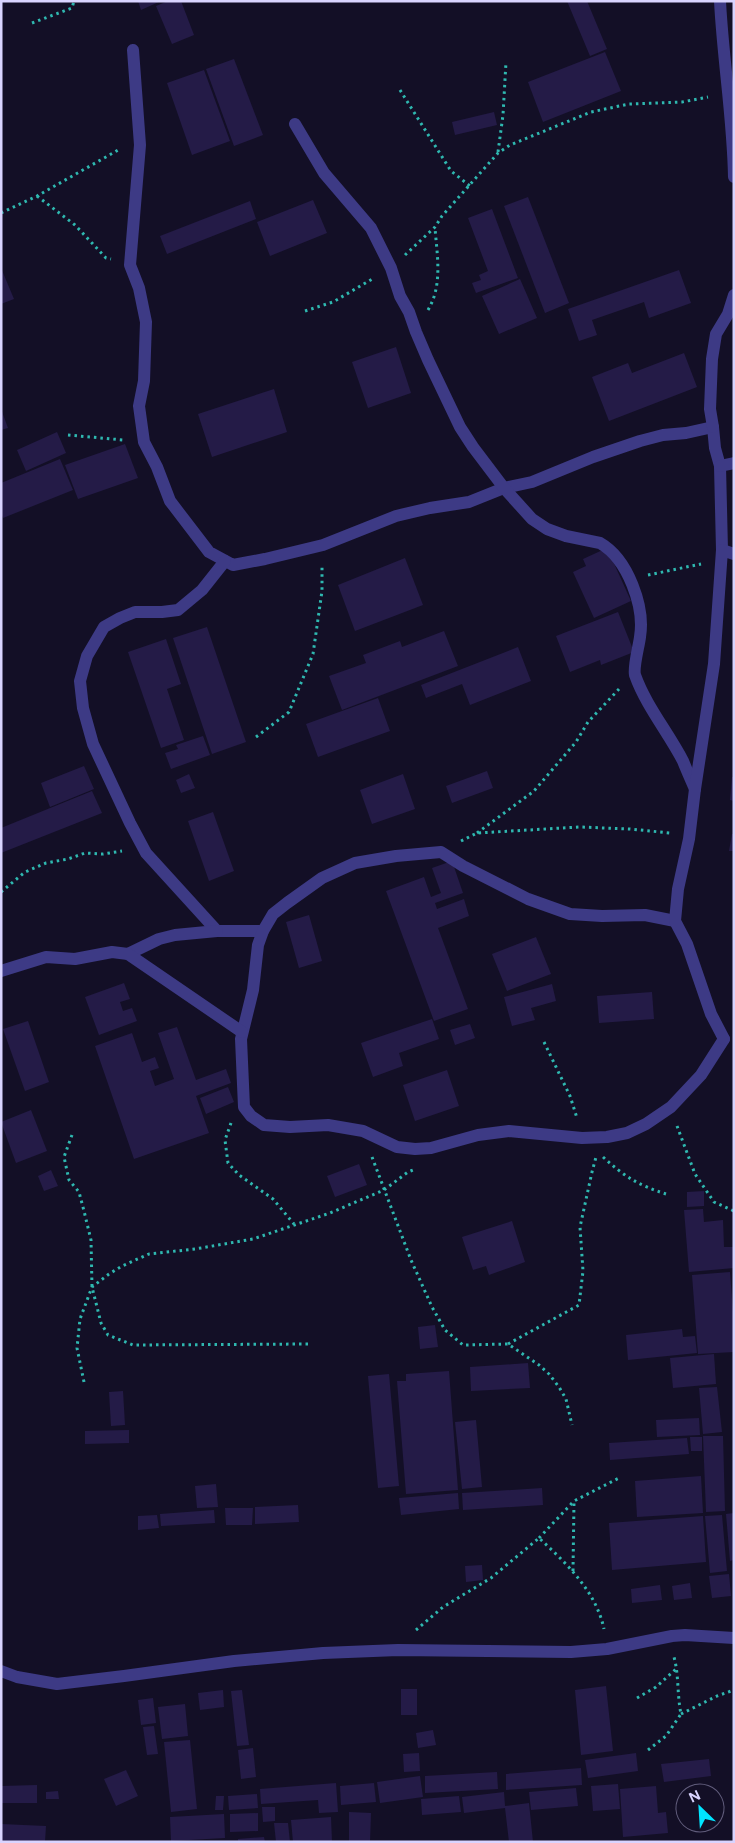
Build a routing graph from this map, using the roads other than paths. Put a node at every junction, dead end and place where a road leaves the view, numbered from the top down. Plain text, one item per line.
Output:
1 (720, 1) edge
2 (133, 50) dead end
3 (295, 124) dead end
4 (734, 177) edge
5 (734, 295) edge
6 (713, 427) junction
7 (734, 463) edge
8 (720, 466) junction
9 (504, 488) junction
10 (728, 552) edge
11 (226, 561) junction
12 (695, 790) junction
13 (675, 921) junction
14 (217, 931) junction
15 (263, 931) junction
16 (128, 954) junction
17 (1, 971) edge
18 (242, 1032) junction
19 (729, 1039) edge
20 (734, 1638) edge
21 (1, 1671) edge

1 - 4 street
2 - 11 street
3 - 9 street
5 - 6 street
6 - 8 street
6 - 9 street
7 - 8 street
8 - 10 street
9 - 11 street
9 - 12 street
10 - 12 street
11 - 14 street
12 - 13 street
13 - 15 street
13 - 19 street
14 - 15 street
14 - 16 street
15 - 18 street
16 - 17 street
16 - 18 street
18 - 19 street
20 - 21 street

